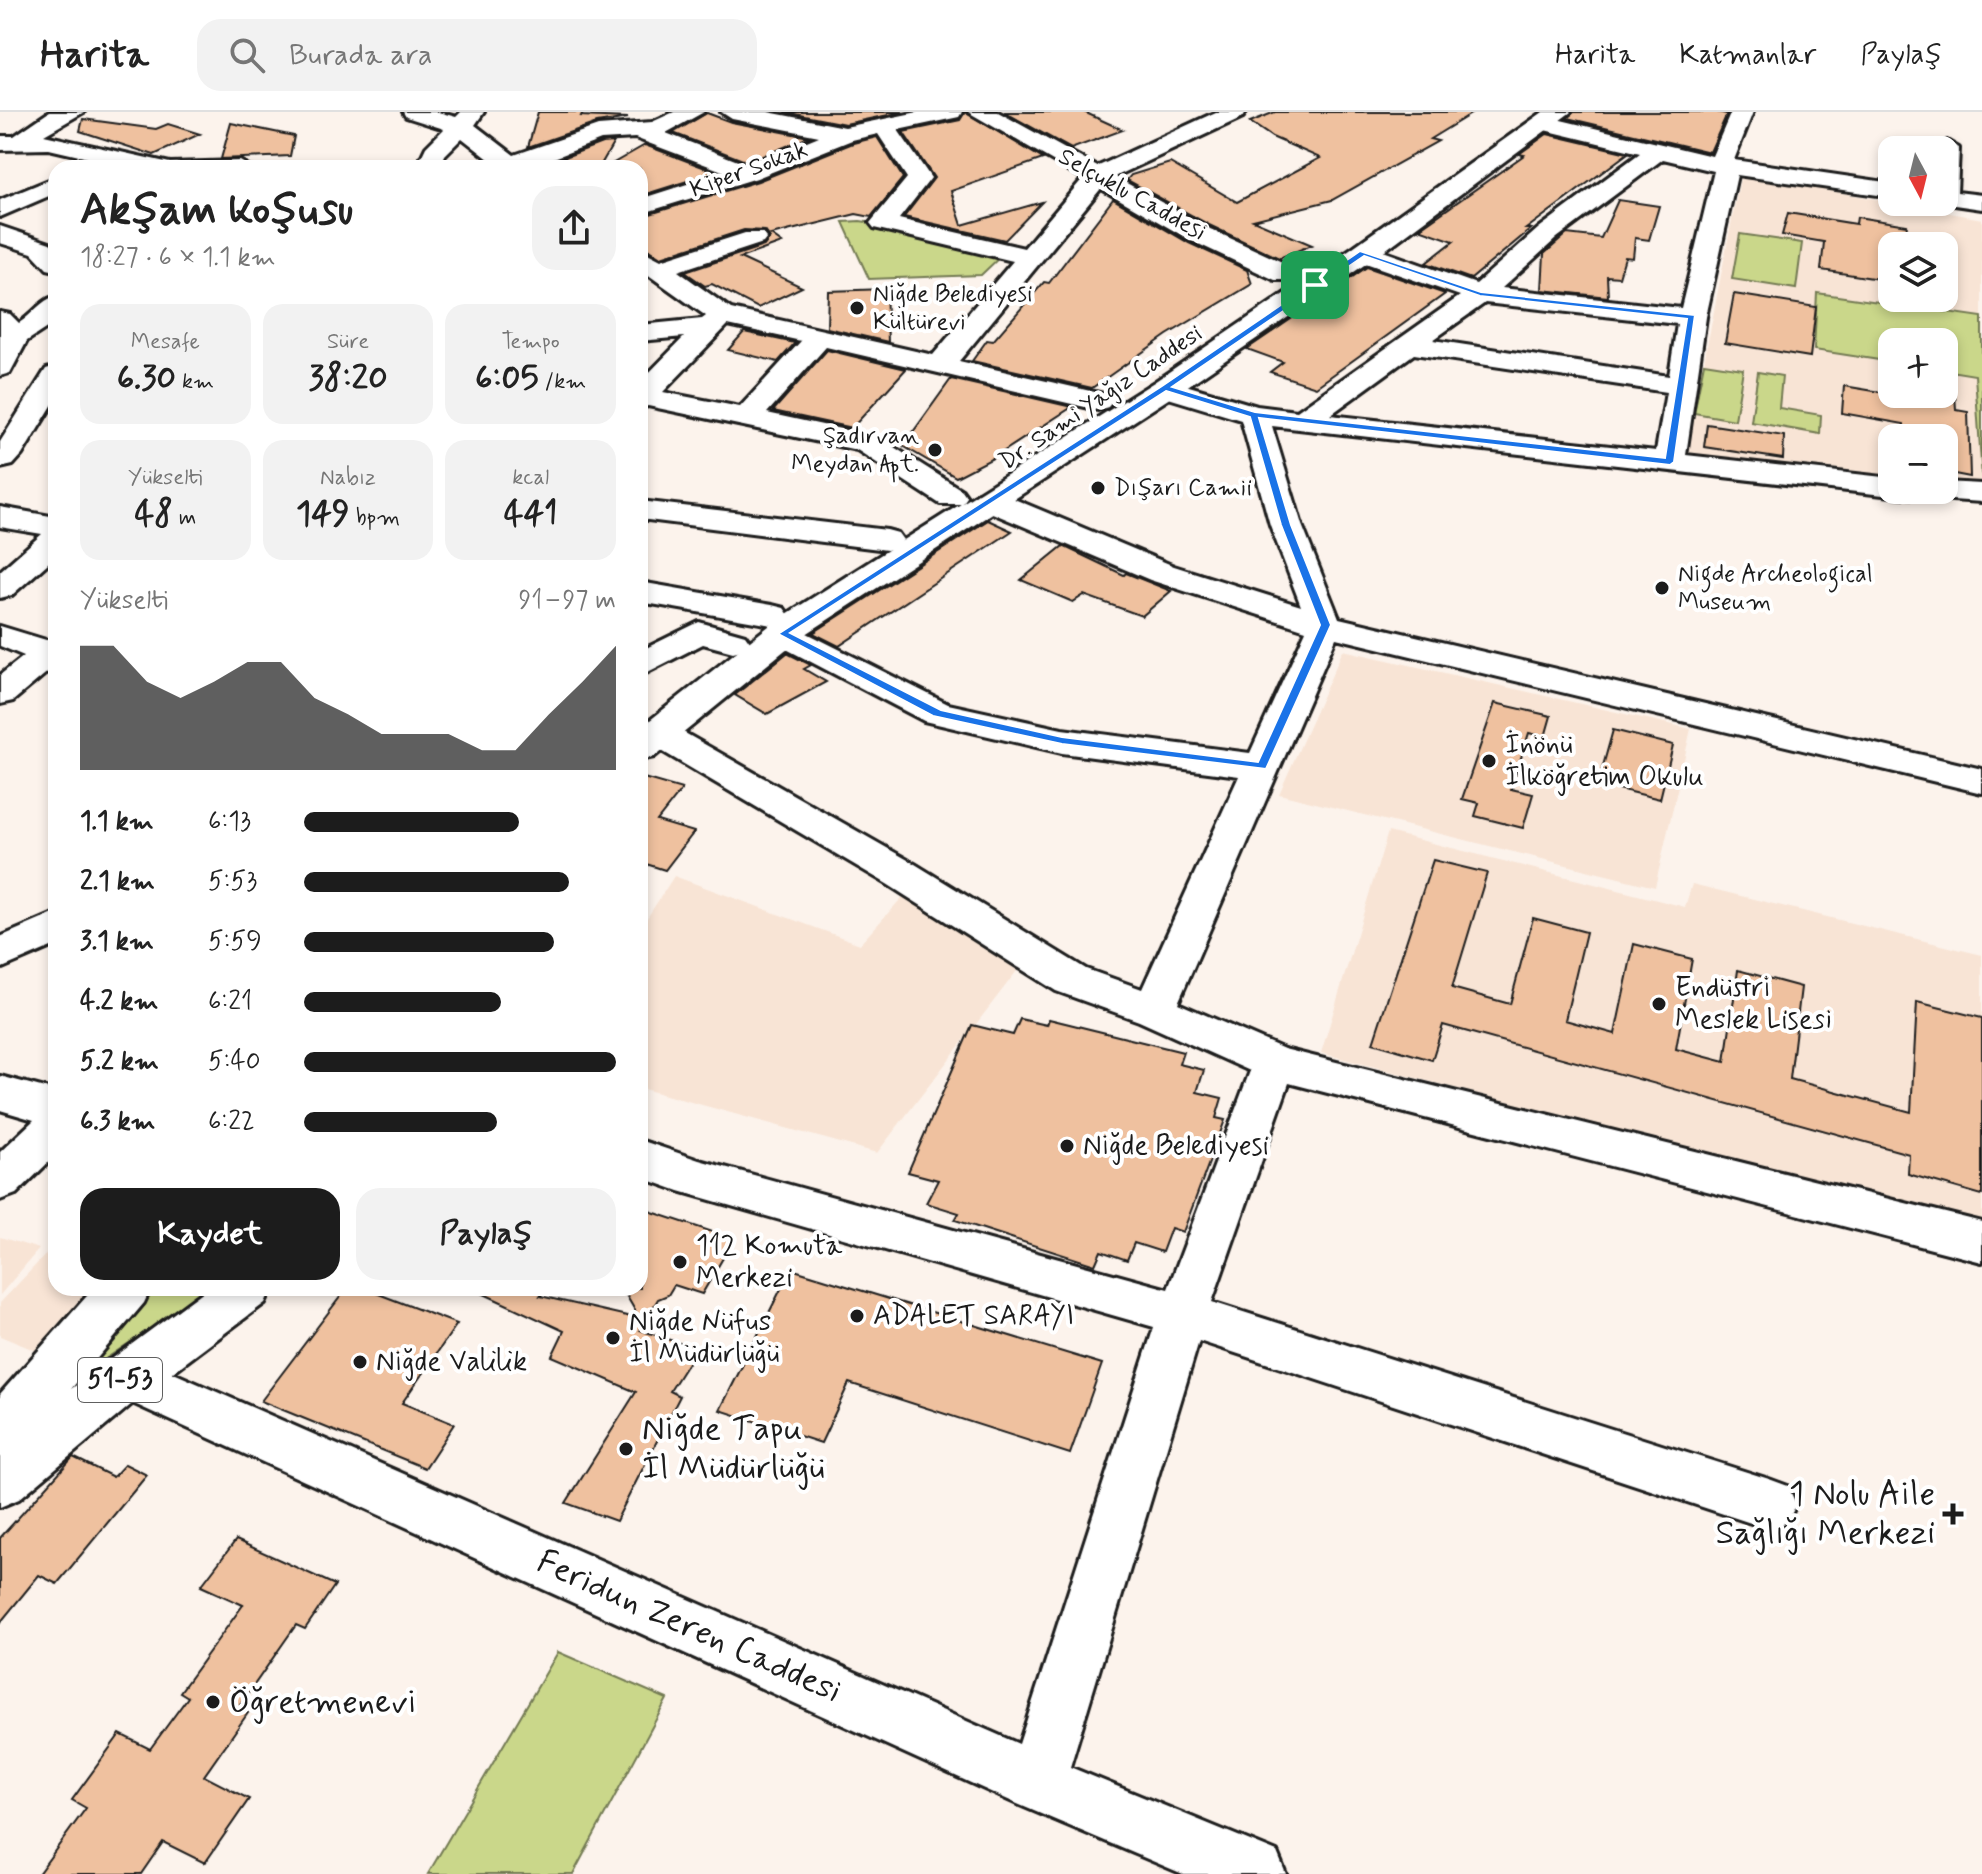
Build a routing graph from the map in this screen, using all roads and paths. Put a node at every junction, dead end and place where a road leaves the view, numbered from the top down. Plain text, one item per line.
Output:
1 (73, 112) edge
2 (414, 112) edge
3 (610, 112) edge
4 (693, 112) edge
5 (732, 112) edge
6 (951, 112) edge
7 (980, 112) edge
8 (1235, 112) edge
9 (1742, 112) edge
10 (1541, 116) edge
11 (468, 120) edge
12 (884, 126) junction
13 (639, 131) junction
14 (598, 133) junction
15 (845, 134) junction
16 (11, 142) edge
17 (1657, 152) junction
18 (0, 154) edge
19 (129, 160) edge
20 (433, 160) edge
21 (446, 160) edge
22 (508, 160) edge
23 (529, 160) edge
24 (48, 166) edge
25 (1724, 166) junction
26 (748, 173) junction
27 (1099, 175) junction
28 (48, 188) edge
29 (1878, 188) edge
30 (673, 198) junction
31 (1958, 199) edge
32 (1982, 202) edge
33 (648, 205) edge
34 (0, 209) edge
35 (0, 234) edge
36 (754, 238) dead end
37 (715, 250) junction
38 (1363, 253) junction
39 (48, 255) edge
40 (1032, 258) junction
41 (649, 263) edge
42 (1285, 274) junction
43 (1480, 294) junction
44 (48, 314) edge
45 (1692, 317) junction
46 (716, 321) junction
47 (8, 328) edge
48 (648, 332) edge
49 (820, 337) junction
50 (1407, 345) junction
51 (940, 365) junction
52 (0, 367) edge
53 (1681, 386) junction
54 (48, 388) edge
55 (1165, 388) junction
56 (648, 391) edge
57 (648, 399) edge
58 (1098, 401) junction
59 (1254, 415) junction
60 (747, 417) junction
61 (1302, 421) junction
62 (1, 459) edge
63 (1670, 462) junction
64 (1878, 485) edge
65 (1958, 493) edge
66 (1982, 493) edge
67 (951, 497) junction
68 (989, 500) junction
69 (1958, 501) edge
70 (1982, 508) edge
71 (648, 511) edge
72 (0, 517) edge
73 (48, 536) edge
74 (887, 540) junction
75 (48, 545) edge
76 (0, 588) edge
77 (648, 594) edge
78 (777, 624) junction
79 (1325, 625) junction
80 (0, 636) edge
81 (733, 642) junction
82 (48, 653) edge
83 (48, 659) edge
84 (648, 661) edge
85 (684, 675) dead end
86 (0, 693) edge
87 (648, 740) edge
88 (1262, 767) junction
89 (1982, 781) edge
90 (48, 932) edge
91 (0, 954) edge
92 (1154, 1010) junction
93 (1275, 1063) junction
94 (0, 1093) edge
95 (48, 1107) edge
96 (48, 1135) edge
97 (648, 1161) edge
98 (0, 1181) edge
99 (1982, 1242) edge
100 (119, 1296) edge
101 (236, 1296) edge
102 (1183, 1314) junction
103 (126, 1376) junction
104 (0, 1433) edge
105 (0, 1481) edge
106 (1769, 1504) dead end
107 (1036, 1782) junction
108 (1255, 1874) edge

1 - 16 street
2 - 11 street
3 - 14 street
4 - 13 street
5 - 15 street
6 - 12 street, Kiper Sokak
7 - 27 main road, Selçuklu Caddesi
8 - 27 street
9 - 25 street
10 - 17 street
10 - 38 main road, Dr. Sami Yağız Caddesi
10 - 42 main road, Dr. Sami Yağız Caddesi
11 - 20 street
11 - 21 street
11 - 22 street
12 - 15 street, Kiper Sokak
12 - 40 street
13 - 14 street
13 - 26 street
14 - 23 street
15 - 26 street, Kiper Sokak
16 - 19 street
17 - 25 street
17 - 43 street
18 - 24 street
25 - 29 street
25 - 45 street
26 - 30 street, Kiper Sokak
27 - 40 street
27 - 42 main road, Selçuklu Caddesi
28 - 34 street
30 - 33 street, Kiper Sokak
30 - 37 street
31 - 32 street
35 - 39 street
36 - 37 street
37 - 41 street
38 - 43 street
38 - 55 main road, Dr. Sami Yağız Caddesi
40 - 51 street
41 - 46 street
42 - 58 main road, Dr. Sami Yağız Caddesi
43 - 45 street
43 - 50 street
44 - 47 street
45 - 53 street
46 - 48 street
46 - 49 street
46 - 56 street
47 - 52 street
49 - 51 street
49 - 60 street
50 - 53 street
50 - 61 street
51 - 58 street
53 - 63 street
54 - 62 street
55 - 59 street
55 - 68 main road, Dr. Sami Yağız Caddesi
57 - 60 street
58 - 67 main road, Dr. Sami Yağız Caddesi
59 - 61 street
59 - 79 street
60 - 67 street
61 - 63 street
63 - 64 street
65 - 66 street
67 - 74 main road, Dr. Sami Yağız Caddesi
68 - 78 main road, Dr. Sami Yağız Caddesi
68 - 79 street
69 - 70 street
71 - 74 street
72 - 73 street
74 - 78 main road, Dr. Sami Yağız Caddesi
75 - 76 street
77 - 78 street
78 - 81 main road, Dr. Sami Yağız Caddesi
78 - 87 main road, Dr. Sami Yağız Caddesi
78 - 88 street
79 - 88 street
79 - 89 street
80 - 82 street
81 - 84 street
81 - 85 main road, Dr. Sami Yağız Caddesi
83 - 86 street
87 - 92 street
88 - 92 street
90 - 91 street
92 - 93 street
93 - 99 street
93 - 102 street
94 - 95 street
96 - 98 street
97 - 102 street
100 - 104 main road, 51-53
101 - 103 main road, 51-53
102 - 106 street
102 - 107 street
103 - 105 main road, 51-53
103 - 107 street, Feridun Zeren Caddesi
107 - 108 street, Feridun Zeren Caddesi

